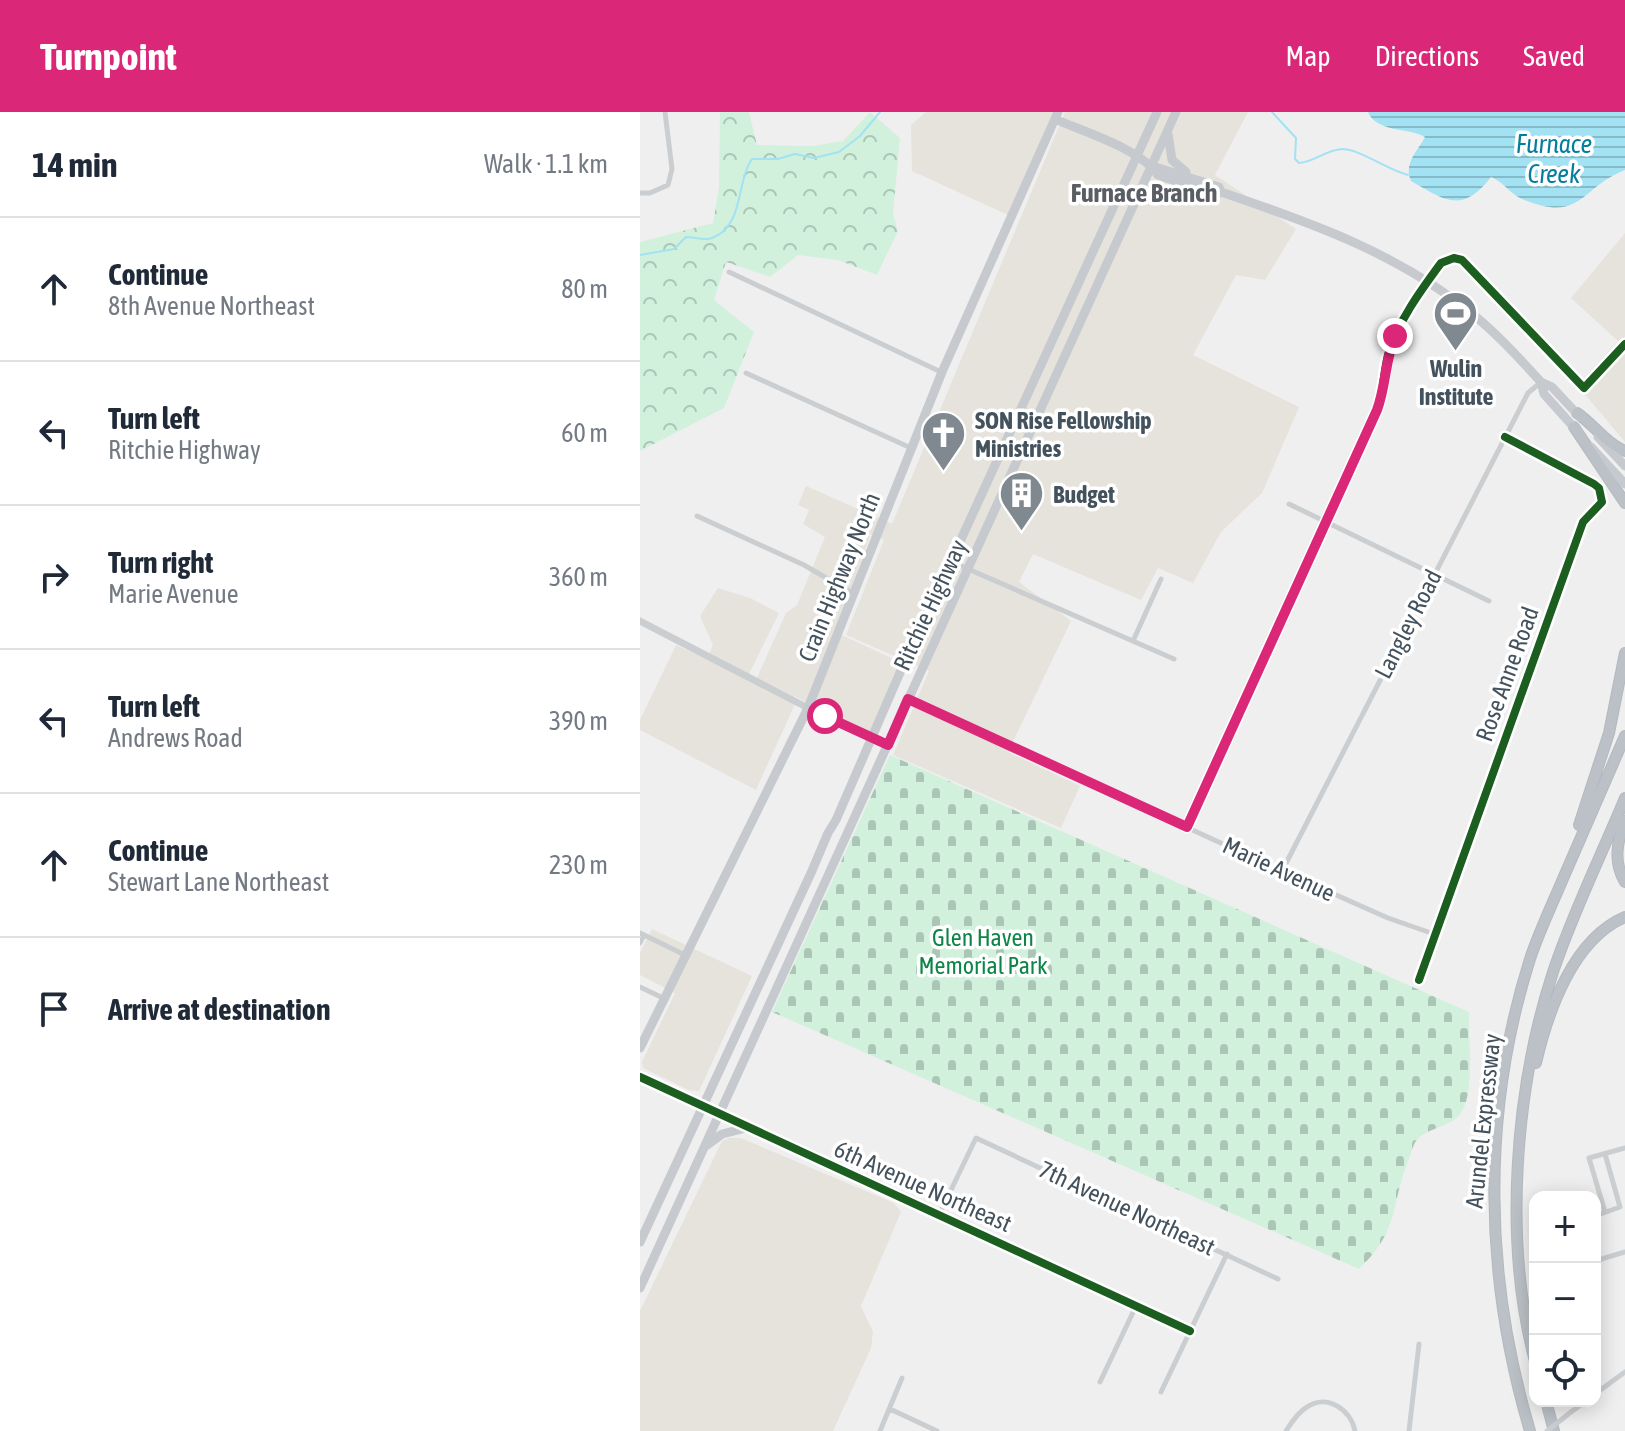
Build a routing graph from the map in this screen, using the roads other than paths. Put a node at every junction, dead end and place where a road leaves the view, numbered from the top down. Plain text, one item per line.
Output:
1 (665, 112) edge
2 (1157, 112) edge
3 (1176, 112) edge
4 (1057, 115) edge
5 (1168, 131) junction
6 (1138, 156) junction
7 (1152, 166) junction
8 (1206, 183) junction
9 (1221, 192) junction
10 (640, 193) edge
11 (729, 272) dead end
12 (1428, 282) junction
13 (1625, 344) edge
14 (942, 372) junction
15 (746, 373) dead end
16 (1541, 382) junction
17 (1577, 413) junction
18 (1574, 427) junction
19 (1505, 437) junction
20 (911, 448) junction
21 (1625, 451) edge
22 (1625, 466) edge
23 (1625, 484) edge
24 (1625, 503) edge
25 (1289, 504) dead end
26 (697, 516) dead end
27 (1326, 522) junction
28 (951, 561) junction
29 (968, 569) junction
30 (1434, 573) junction
31 (1161, 579) dead end
32 (855, 594) junction
33 (1489, 601) dead end
34 (640, 621) edge
35 (1133, 641) junction
36 (1625, 653) edge
37 (1174, 659) dead end
38 (908, 699) junction
39 (808, 708) junction
40 (1625, 736) edge
41 (871, 737) junction
42 (888, 745) junction
43 (1625, 798) edge
44 (1625, 821) edge
45 (1187, 827) junction
46 (1282, 871) junction
47 (1563, 879) junction
48 (1625, 882) edge
49 (1625, 917) edge
50 (642, 934) edge
51 (1434, 934) junction
52 (640, 943) edge
53 (685, 955) junction
54 (1419, 980) dead end
55 (640, 987) edge
56 (663, 998) junction
57 (640, 1048) edge
58 (640, 1077) edge
59 (701, 1107) junction
60 (1521, 1111) junction
61 (719, 1116) junction
62 (746, 1128) junction
63 (705, 1147) junction
64 (1625, 1148) edge
65 (1605, 1154) junction
66 (1605, 1212) junction
67 (1601, 1214) edge
68 (939, 1215) junction
69 (640, 1242) edge
70 (1625, 1252) edge
71 (1227, 1254) junction
72 (1601, 1259) edge
73 (1278, 1279) dead end
74 (640, 1288) edge
75 (1136, 1306) junction
76 (1190, 1331) junction
77 (1530, 1335) edge
78 (1419, 1344) dead end
79 (1625, 1372) edge
80 (902, 1378) dead end
81 (1100, 1382) dead end
82 (1601, 1390) edge
83 (1161, 1392) dead end
84 (1548, 1407) edge
85 (1578, 1407) edge
86 (890, 1409) junction
87 (1355, 1430) edge
88 (880, 1431) edge
89 (937, 1431) edge
90 (1286, 1431) edge
91 (1409, 1431) edge
92 (1530, 1431) edge
93 (1547, 1431) edge
94 (1554, 1431) edge

1 - 10 street
2 - 6 main road, Ritchie Highway
3 - 5 main road, Ritchie Highway
4 - 6 main road
4 - 14 main road, Crain Highway North
5 - 7 main road, Ritchie Highway
5 - 8 main road
6 - 7 main road
6 - 28 main road, Ritchie Highway
7 - 8 main road
7 - 9 main road
7 - 29 main road, Ritchie Highway
8 - 9 main road
9 - 12 main road
11 - 14 street
12 - 13 street
12 - 16 main road
12 - 27 street
14 - 20 main road, Crain Highway North
15 - 20 street
16 - 17 main road
16 - 18 main road
16 - 19 street, Langley Road
17 - 21 highway
17 - 22 main road
18 - 23 main road
18 - 24 highway
19 - 30 street, Langley Road
19 - 51 street, Rose Anne Road
20 - 32 main road, Crain Highway North
25 - 27 street
26 - 32 street
27 - 30 street
27 - 45 street
28 - 29 street
28 - 41 main road, Ritchie Highway
29 - 35 street
29 - 38 main road, Ritchie Highway
30 - 33 street
30 - 46 street, Langley Road
31 - 35 street
32 - 39 main road, Crain Highway North
34 - 39 street
35 - 37 street
36 - 47 highway
38 - 42 main road, Ritchie Highway
38 - 45 street, Marie Avenue
39 - 41 street
39 - 53 main road, Crain Highway North
40 - 47 highway, Arundel Expressway
41 - 42 street
41 - 59 main road, Ritchie Highway
42 - 61 main road, Ritchie Highway
43 - 60 highway, Arundel Expressway
44 - 48 highway
45 - 46 street, Marie Avenue
46 - 51 street, Marie Avenue
47 - 92 highway, Arundel Expressway
49 - 60 highway
50 - 52 street
50 - 53 street
51 - 54 street, Rose Anne Road
53 - 56 main road, Crain Highway North
55 - 56 street
56 - 57 main road, Crain Highway North
58 - 59 street, 6th Avenue Northeast
59 - 61 street, 6th Avenue Northeast
59 - 69 main road, Ritchie Highway
60 - 77 highway, Arundel Expressway
61 - 62 street, 6th Avenue Northeast
61 - 63 main road, Ritchie Highway
62 - 63 main road
62 - 68 street, 6th Avenue Northeast
63 - 74 main road, Ritchie Highway
64 - 65 street
65 - 66 street
65 - 66 street
66 - 67 street
68 - 71 street, 7th Avenue Northeast
68 - 75 street, 6th Avenue Northeast
70 - 72 street
71 - 73 street, 7th Avenue Northeast
71 - 76 street
75 - 76 street, 6th Avenue Northeast
75 - 81 street
76 - 83 street
78 - 91 street
79 - 82 street
80 - 86 street
84 - 94 highway
85 - 93 street, bridge
86 - 88 street
86 - 89 street
87 - 90 street

